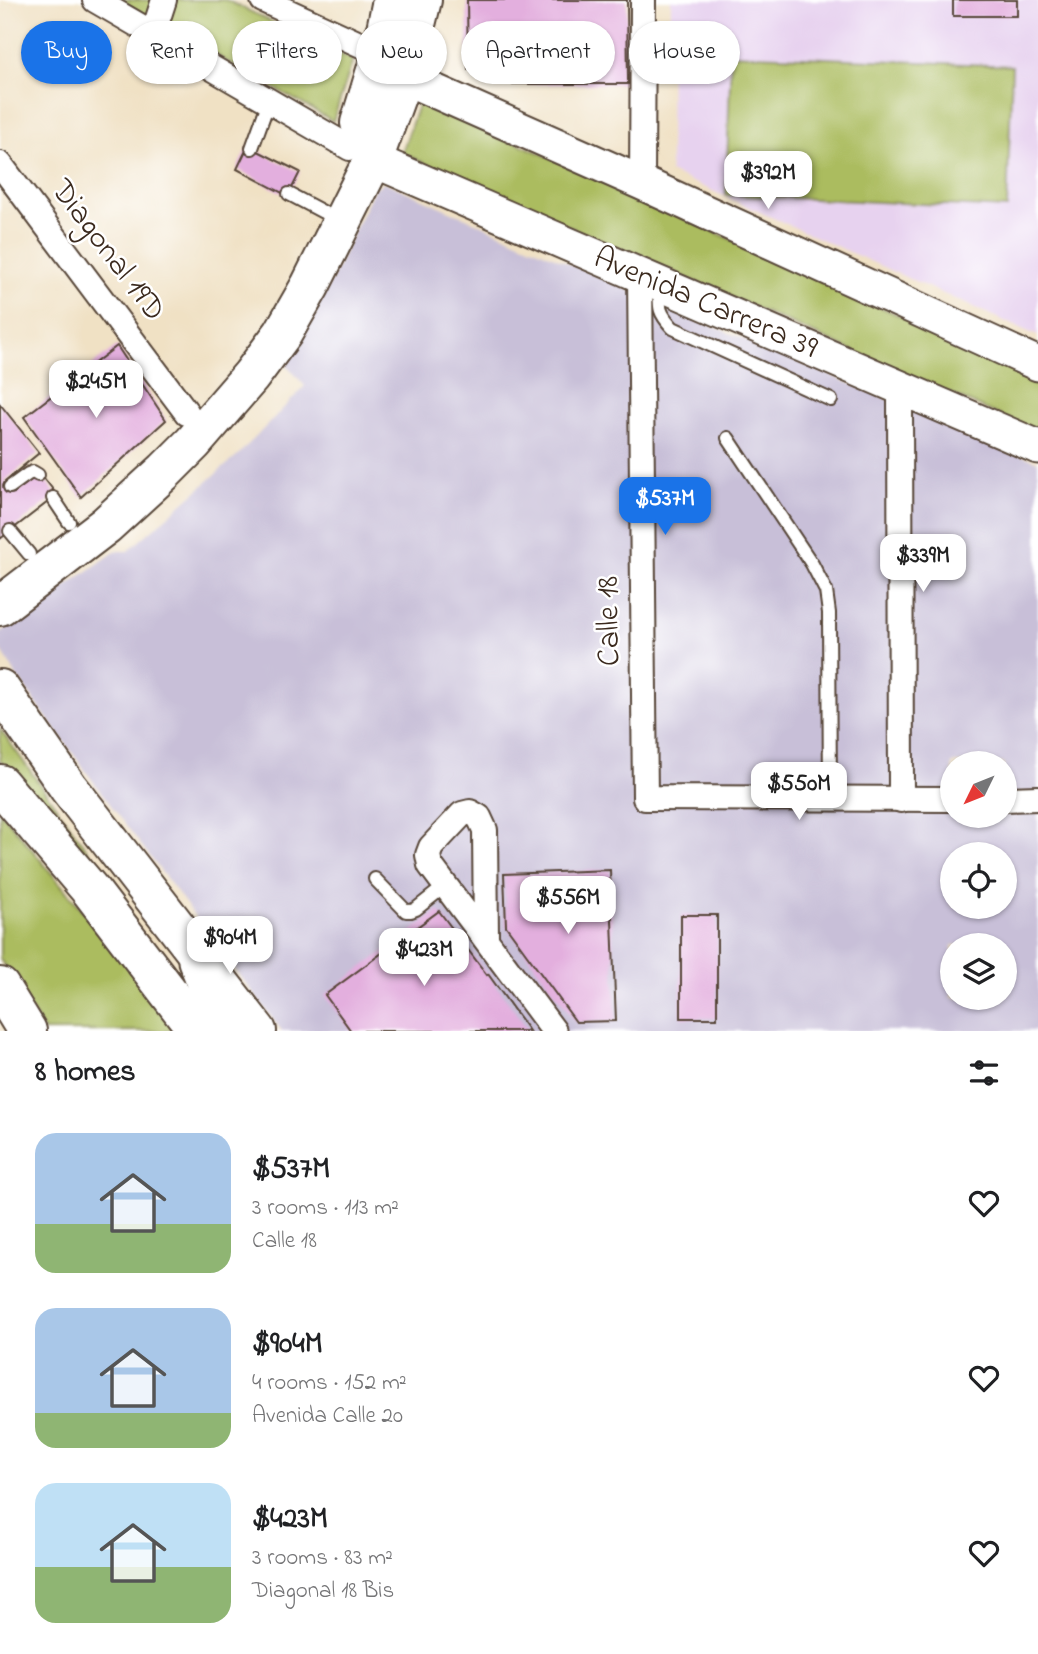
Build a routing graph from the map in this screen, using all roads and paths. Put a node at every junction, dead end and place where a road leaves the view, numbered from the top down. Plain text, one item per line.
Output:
1 (94, 0) edge
2 (164, 0) edge
3 (263, 0) edge
4 (393, 0) edge
5 (422, 0) edge
6 (643, 0) edge
7 (130, 21) edge
8 (157, 21) edge
9 (393, 21) edge
10 (412, 21) edge
11 (356, 47) edge
12 (218, 72) edge
13 (381, 84) edge
14 (432, 84) edge
15 (269, 101) junction
16 (252, 148) dead end
17 (362, 154) junction
18 (0, 164) edge
19 (642, 183) junction
20 (289, 194) dead end
21 (323, 212) junction
22 (650, 280) junction
23 (1038, 364) edge
24 (900, 388) junction
25 (831, 400) dead end
26 (187, 413) junction
27 (728, 438) dead end
28 (1038, 447) edge
29 (37, 475) dead end
30 (10, 487) dead end
31 (13, 554) edge
32 (0, 607) edge
33 (0, 689) edge
34 (0, 783) edge
35 (1038, 798) edge
36 (940, 799) edge
37 (1017, 799) edge
38 (830, 800) junction
39 (901, 800) junction
40 (69, 863) junction
41 (375, 879) dead end
42 (445, 886) junction
43 (486, 939) junction
44 (186, 940) junction
45 (0, 987) edge
46 (27, 1031) edge
47 (198, 1031) edge
48 (220, 1031) edge
49 (257, 1031) edge
50 (554, 1031) edge

1 - 7 street
2 - 8 street
3 - 11 street
4 - 9 main road
5 - 10 main road
6 - 19 street
12 - 15 street
13 - 17 main road
14 - 19 street
15 - 16 lane
15 - 17 street
17 - 21 main road
17 - 22 street, Avenida Carrera 39
17 - 32 main road
18 - 26 street, Diagonal 19D
19 - 23 street
20 - 21 lane
21 - 26 main road
22 - 24 street, Avenida Carrera 39
22 - 25 lane
22 - 38 street, Calle 18
24 - 28 street, Avenida Carrera 39
24 - 39 street
26 - 31 main road
27 - 38 lane
29 - 30 lane
33 - 44 main road
34 - 40 main road
35 - 37 street
36 - 39 street
38 - 39 street
40 - 44 main road
40 - 47 main road
41 - 42 lane
42 - 43 street
42 - 43 street
43 - 50 street
44 - 48 street
44 - 49 main road
45 - 46 main road

